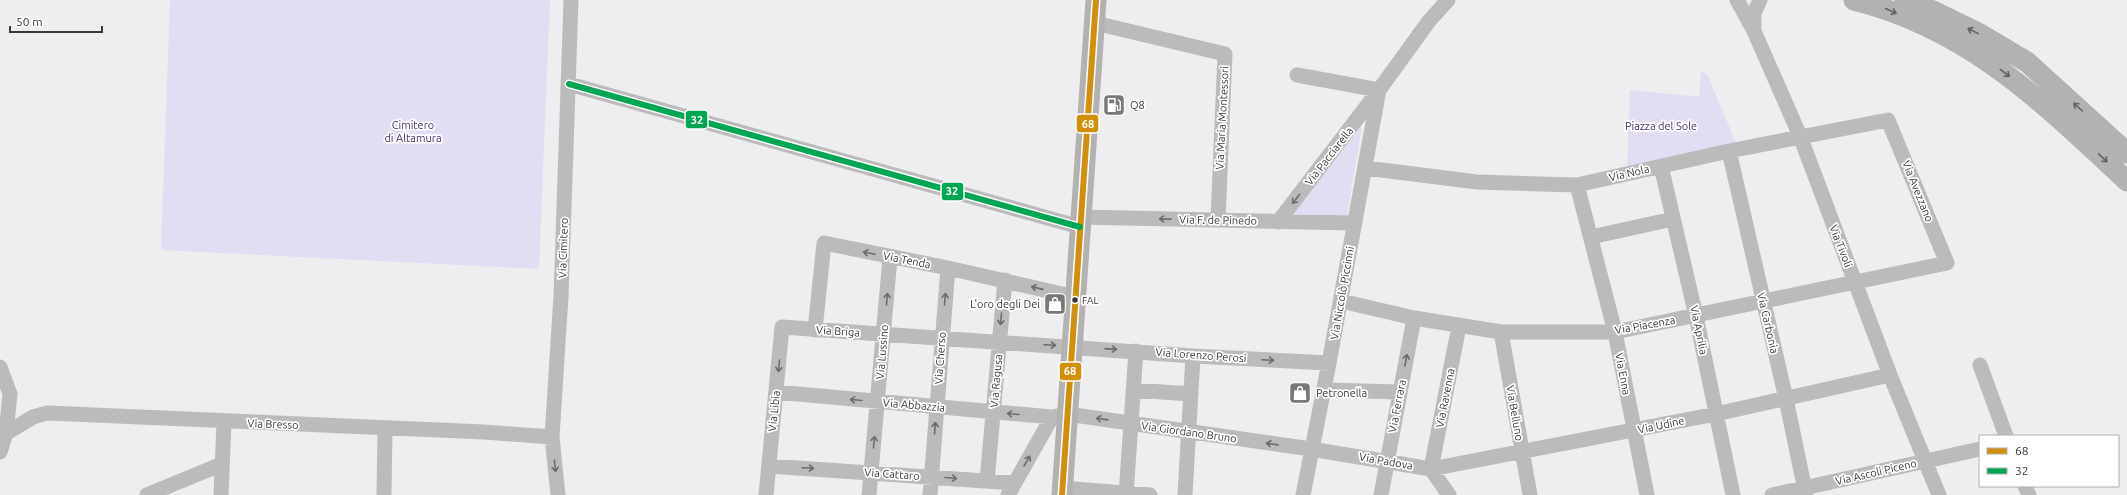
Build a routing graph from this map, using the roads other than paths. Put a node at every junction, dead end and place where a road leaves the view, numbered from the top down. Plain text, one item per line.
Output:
1 (570, 0) edge
2 (1096, 0) edge
3 (1432, 0) edge
4 (1448, 0) edge
5 (1737, 0) edge
6 (1760, 0) edge
7 (1854, 0) edge
8 (1905, 0) edge
9 (1429, 21) junction
10 (1095, 24) junction
11 (1754, 31) junction
12 (1297, 76) dead end
13 (569, 84) junction
14 (1379, 90) junction
15 (1888, 120) joint
16 (1800, 136) junction
17 (1729, 151) junction
18 (2127, 153) edge
19 (1661, 166) junction
20 (1366, 168) junction
21 (2127, 181) edge
22 (1577, 185) junction
23 (1673, 219) junction
24 (1218, 220) junction
25 (1081, 222) junction
26 (1278, 222) junction
27 (1355, 224) junction
28 (1591, 237) junction
29 (890, 258) junction
30 (1947, 263) joint
31 (948, 268) junction
32 (1004, 280) junction
33 (1855, 283) junction
34 (1075, 297) junction
35 (1763, 300) junction
36 (1341, 301) junction
37 (1696, 316) junction
38 (1414, 318) junction
39 (1459, 326) junction
40 (782, 327) joint
41 (815, 330) junction
42 (1501, 332) junction
43 (1615, 332) junction
44 (883, 334) junction
45 (942, 338) junction
46 (999, 342) junction
47 (1072, 347) junction
48 (1136, 351) junction
49 (1193, 356) junction
50 (1329, 362) junction
51 (1980, 365) dead end
52 (0, 367) edge
53 (1890, 375) junction
54 (1133, 390) junction
55 (1323, 390) junction
56 (776, 392) junction
57 (1400, 392) junction
58 (1191, 394) junction
59 (1786, 399) junction
60 (878, 402) junction
61 (937, 407) junction
62 (993, 412) junction
63 (1716, 414) junction
64 (1060, 416) junction
65 (224, 422) junction
66 (1130, 423) junction
67 (385, 428) junction
68 (1634, 430) junction
69 (1190, 432) junction
70 (3, 435) edge
71 (2006, 435) edge
72 (552, 437) junction
73 (1311, 449) junction
74 (1979, 449) edge
75 (0, 452) edge
76 (1522, 452) junction
77 (1925, 460) junction
78 (1387, 461) junction
79 (222, 464) junction
80 (769, 466) junction
81 (1431, 469) junction
82 (871, 472) junction
83 (932, 477) junction
84 (987, 481) junction
85 (1011, 489) edge
86 (1062, 492) edge
87 (1805, 492) edge
88 (1126, 494) edge
89 (147, 495) edge
90 (221, 495) edge
91 (384, 495) edge
92 (558, 495) edge
93 (766, 495) edge
94 (869, 495) edge
95 (930, 495) edge
96 (1150, 495) edge
97 (1185, 495) edge
98 (1303, 495) edge
99 (1381, 495) edge
100 (1449, 495) edge
101 (1530, 495) edge
102 (1647, 495) edge
103 (1734, 495) edge
104 (1772, 495) edge
105 (1939, 495) edge

1 - 13 street, Via Cimitero
2 - 10 main road
3 - 9 street
4 - 9 street, Via Pacciarella
5 - 11 street, Via Tivoli
6 - 11 street
7 -> 21 main road
18 -> 8 main road
9 - 14 street, Via Pacciarella
10 - 24 street, Via Maria Montessori
10 - 25 main road
11 - 16 street, Via Tivoli
12 - 14 street
13 - 25 street, Via F. de Pinedo
13 - 72 street, Via Cimitero
14 - 20 street, Via Niccolò Piccinni
14 -> 26 street, Via Pacciarella
15 - 16 street, Via Nola
15 - 30 street, Via Avezzano
16 - 17 street, Via Nola
16 - 33 street, Via Tivoli
17 - 19 street, Via Nola
17 - 35 street, Via Carbonia
19 - 22 street, Via Nola
19 - 23 street, Via Aprilia
20 - 22 street, Via Nola
20 - 27 street, Via Niccolò Piccinni
22 - 28 street, Via Enna
23 - 28 street
23 - 37 street, Via Aprilia
24 -> 25 street, Via F. de Pinedo
24 - 26 street, Via F. de Pinedo
25 - 34 main road
26 - 27 street, Via F. de Pinedo
27 - 36 street, Via Niccolò Piccinni
28 - 43 street, Via Enna
29 - 31 street, Via Tenda
29 -> 41 street, Via Tenda
44 -> 29 street, Via Lussino
30 - 33 street, Via Piacenza
31 - 32 street, Via Tenda
45 -> 31 street, Via Cherso
34 -> 32 street, Via Tenda
32 -> 46 street, Via Ragusa
33 - 35 street, Via Piacenza
33 - 53 street, Via Tivoli
34 - 47 main road
35 - 37 street, Via Piacenza
35 - 59 street, Via Carbonia
36 - 38 street, Via Piacenza
36 - 50 street, Via Niccolò Piccinni
37 - 43 street, Via Piacenza
37 - 63 street, Via Aprilia
38 - 39 street, Via Piacenza
57 -> 38 street, Via Ferrara
39 - 42 street, Via Piacenza
39 - 81 street, Via Ravenna
40 - 41 street, Via Briga
40 -> 56 street, Via Libia
41 - 44 street, Via Briga
42 - 43 street, Via Piacenza
42 - 76 street, Via Belluno
43 - 68 street, Via Enna
44 - 45 street, Via Briga
44 - 60 street, Via Lussino
45 - 46 street, Via Briga
45 - 61 street, Via Cherso
46 -> 47 street, Via Lorenzo Perosi
46 - 62 street, Via Ragusa
47 -> 48 street, Via Lorenzo Perosi
47 - 64 main road
48 - 49 street, Via Lorenzo Perosi
48 - 54 street
49 -> 50 street, Via Lorenzo Perosi
49 - 58 street
50 - 55 street, Via Niccolò Piccinni
51 - 71 street
52 - 70 street
53 - 59 street, Via Udine
53 - 77 street, Via Tivoli
54 - 58 street
54 - 66 street
55 - 57 street
55 - 73 street, Via Niccolò Piccinni
60 -> 56 street, Via Abbazzia
56 - 80 street, Via Libia
57 - 78 street, Via Ferrara
58 - 69 street
59 - 63 street, Via Udine
59 - 87 street, Via Carbonia
60 - 61 street, Via Abbazzia
82 -> 60 street, Via Lussino
61 - 62 street, Via Abbazzia
83 -> 61 street, Via Cherso
64 -> 62 street, Via Abbazzia
62 - 84 street, Via Ragusa
63 - 68 street, Via Udine
63 - 103 street, Via Aprilia
66 -> 64 street, Via Giordano Bruno
85 -> 64 street
64 - 86 main road
65 - 67 street, Via Bresso
65 - 70 street, Via Bresso
65 - 79 street
66 - 69 street, Via Giordano Bruno
66 - 88 street
67 - 72 street, Via Bresso
67 - 91 street
68 - 76 street, Via Udine
68 - 102 street, Via Enna
73 -> 69 street, Via Giordano Bruno
69 - 97 street
70 - 75 street
72 -> 92 street, Via Cimitero
73 - 78 street, Via Padova
73 - 98 street, Via Niccolò Piccinni
74 - 77 street, Via Ascoli Piceno
76 - 81 street, Via Udine
76 - 101 street, Via Belluno
77 - 87 street, Via Ascoli Piceno
77 - 105 street, Via Tivoli
78 - 81 street, Via Padova
78 - 99 street, Via Ferrara
79 - 89 street
79 - 90 street
80 -> 82 street, Via Cattaro
80 - 93 street, Via Libia
81 - 100 street
82 - 83 street, Via Cattaro
82 - 94 street, Via Lussino
83 -> 84 street, Via Cattaro
83 - 95 street, Via Cherso
84 - 85 street, Via Cattaro
86 - 88 street
87 - 104 street, Via Ascoli Piceno
88 - 96 street

